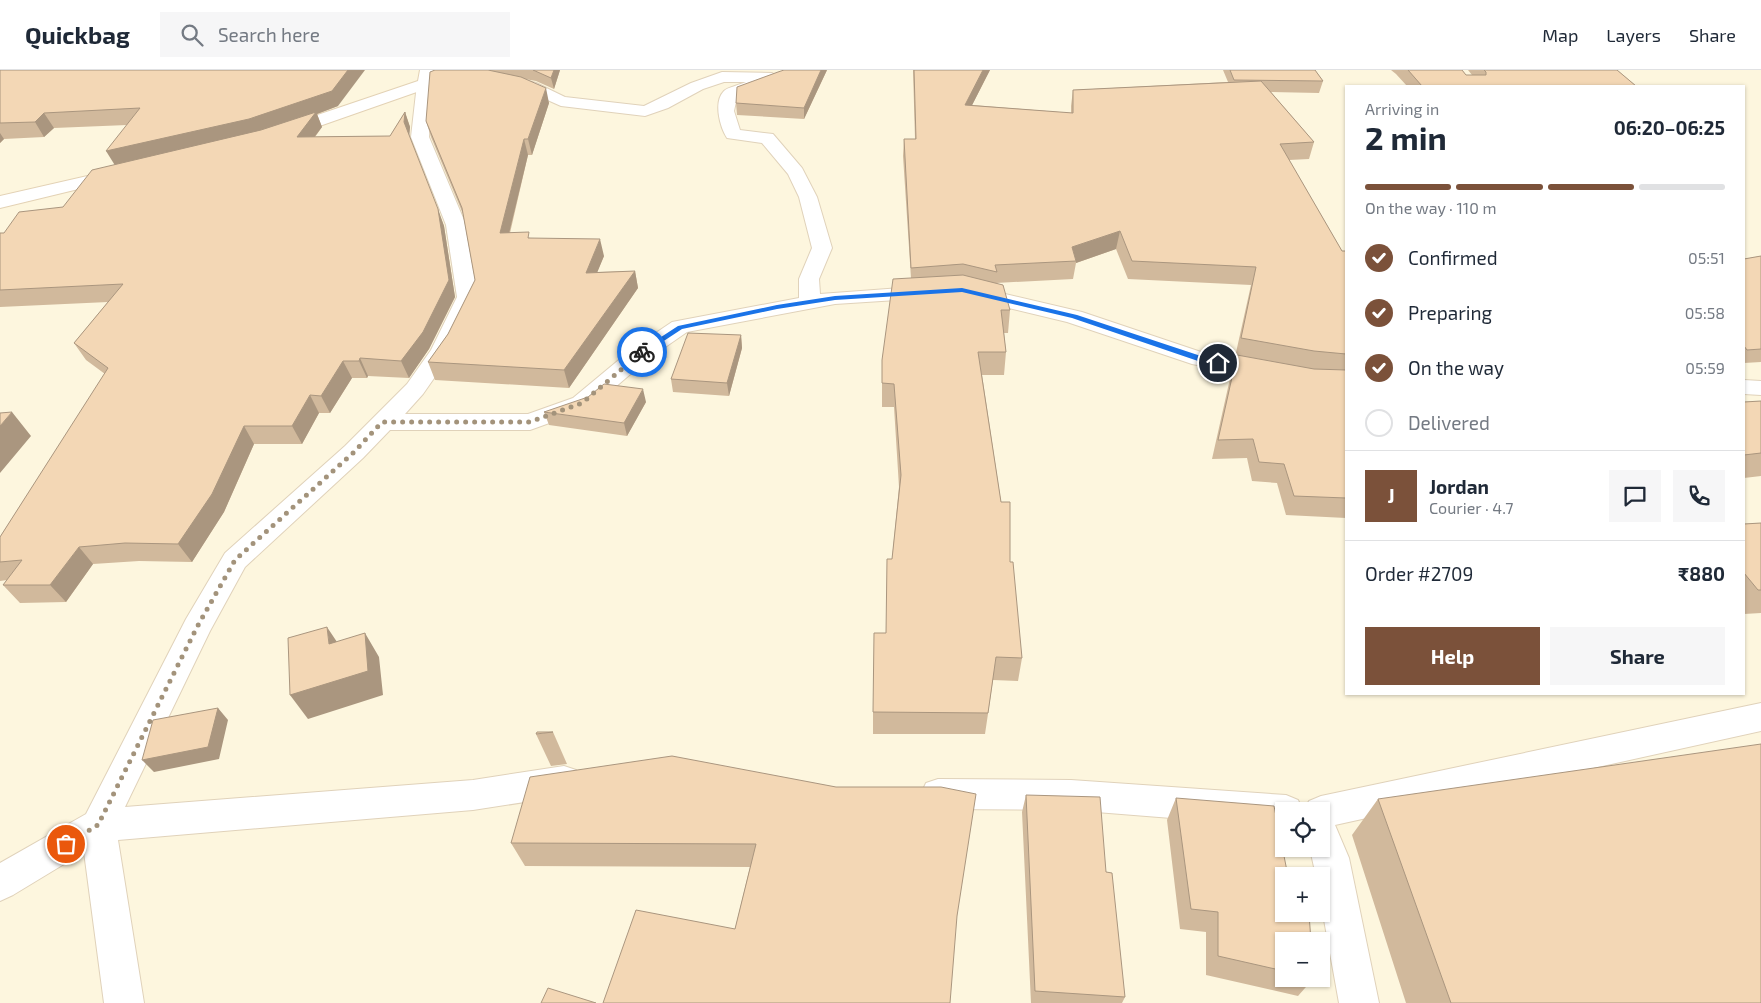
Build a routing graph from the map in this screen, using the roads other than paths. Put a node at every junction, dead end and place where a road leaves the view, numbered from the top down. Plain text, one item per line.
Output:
1 (427, 77) edge
2 (499, 79) edge
3 (272, 137) edge
4 (136, 170) edge
5 (0, 202) edge
6 (810, 302) junction
7 (1288, 376) edge
8 (1745, 387) edge
9 (1761, 388) edge
10 (382, 422) junction
11 (1761, 717) edge
12 (597, 776) edge
13 (906, 794) edge
14 (1275, 810) edge
15 (1330, 810) edge
16 (98, 825) junction
17 (1330, 855) edge
18 (0, 883) edge
19 (124, 1003) edge
20 (1359, 1003) edge

1 - 3 street
1 - 10 street
2 - 6 street
4 - 5 street
6 - 7 street
6 - 10 street
8 - 9 street
10 - 16 street
11 - 15 street
12 - 16 street
13 - 14 street
16 - 18 street
16 - 19 street
17 - 20 street

